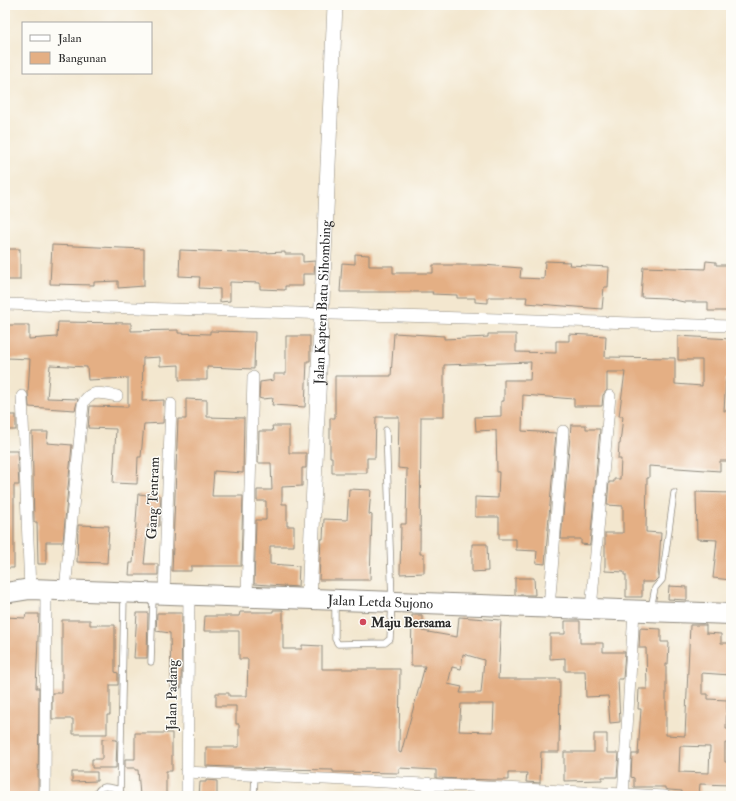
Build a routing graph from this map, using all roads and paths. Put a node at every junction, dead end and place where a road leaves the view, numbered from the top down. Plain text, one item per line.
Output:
1 (335, 5) edge
2 (5, 304) edge
3 (322, 315) junction
4 (731, 326) edge
5 (253, 377) dead end
6 (22, 396) dead end
7 (117, 396) dead end
8 (610, 396) dead end
9 (171, 404) dead end
10 (386, 430) dead end
11 (563, 431) dead end
12 (674, 493) dead end
13 (5, 583) edge
14 (47, 589) junction
15 (124, 592) junction
16 (5, 593) edge
17 (158, 593) junction
18 (189, 594) junction
19 (247, 597) junction
20 (309, 599) junction
21 (335, 600) junction
22 (392, 602) junction
23 (549, 608) junction
24 (591, 609) junction
25 (642, 611) junction
26 (731, 614) edge
27 (151, 662) dead end
28 (186, 772) junction
29 (255, 775) junction
30 (428, 784) junction
31 (526, 792) edge
32 (120, 793) edge
33 (623, 795) edge
34 (45, 796) edge
35 (96, 796) edge
36 (187, 796) edge
37 (254, 796) edge
38 (428, 796) edge
39 (665, 796) edge

1 - 3 street, Jalan Kapten Batu Sihombing
2 - 3 street
3 - 4 street
3 - 20 street, Jalan Kapten Batu Sihombing
5 - 19 street
6 - 14 street
7 - 14 street
8 - 24 street
9 - 17 street, Gang Tentram
10 - 22 lane
11 - 23 street
12 - 25 lane
13 - 14 highway, Jalan Letda Sujono
14 - 15 highway, Jalan Letda Sujono
14 - 16 highway, Jalan Letda Sujono
14 - 34 street
15 - 17 highway, Jalan Letda Sujono
15 - 32 lane
17 - 18 highway, Jalan Letda Sujono
17 - 27 lane
18 - 19 highway, Jalan Letda Sujono
18 - 28 street, Jalan Padang
19 - 20 highway, Jalan Letda Sujono
20 - 21 highway, Jalan Letda Sujono
21 - 22 highway, Jalan Letda Sujono
21 - 22 lane
22 - 23 highway, Jalan Letda Sujono
23 - 24 highway, Jalan Letda Sujono
24 - 25 highway, Jalan Letda Sujono
25 - 26 highway, Jalan Letda Sujono
25 - 33 street
28 - 29 street
28 - 36 street, Jalan Padang
29 - 30 street
29 - 37 lane
30 - 31 street
30 - 38 street
31 - 33 street
32 - 35 lane
33 - 39 street

